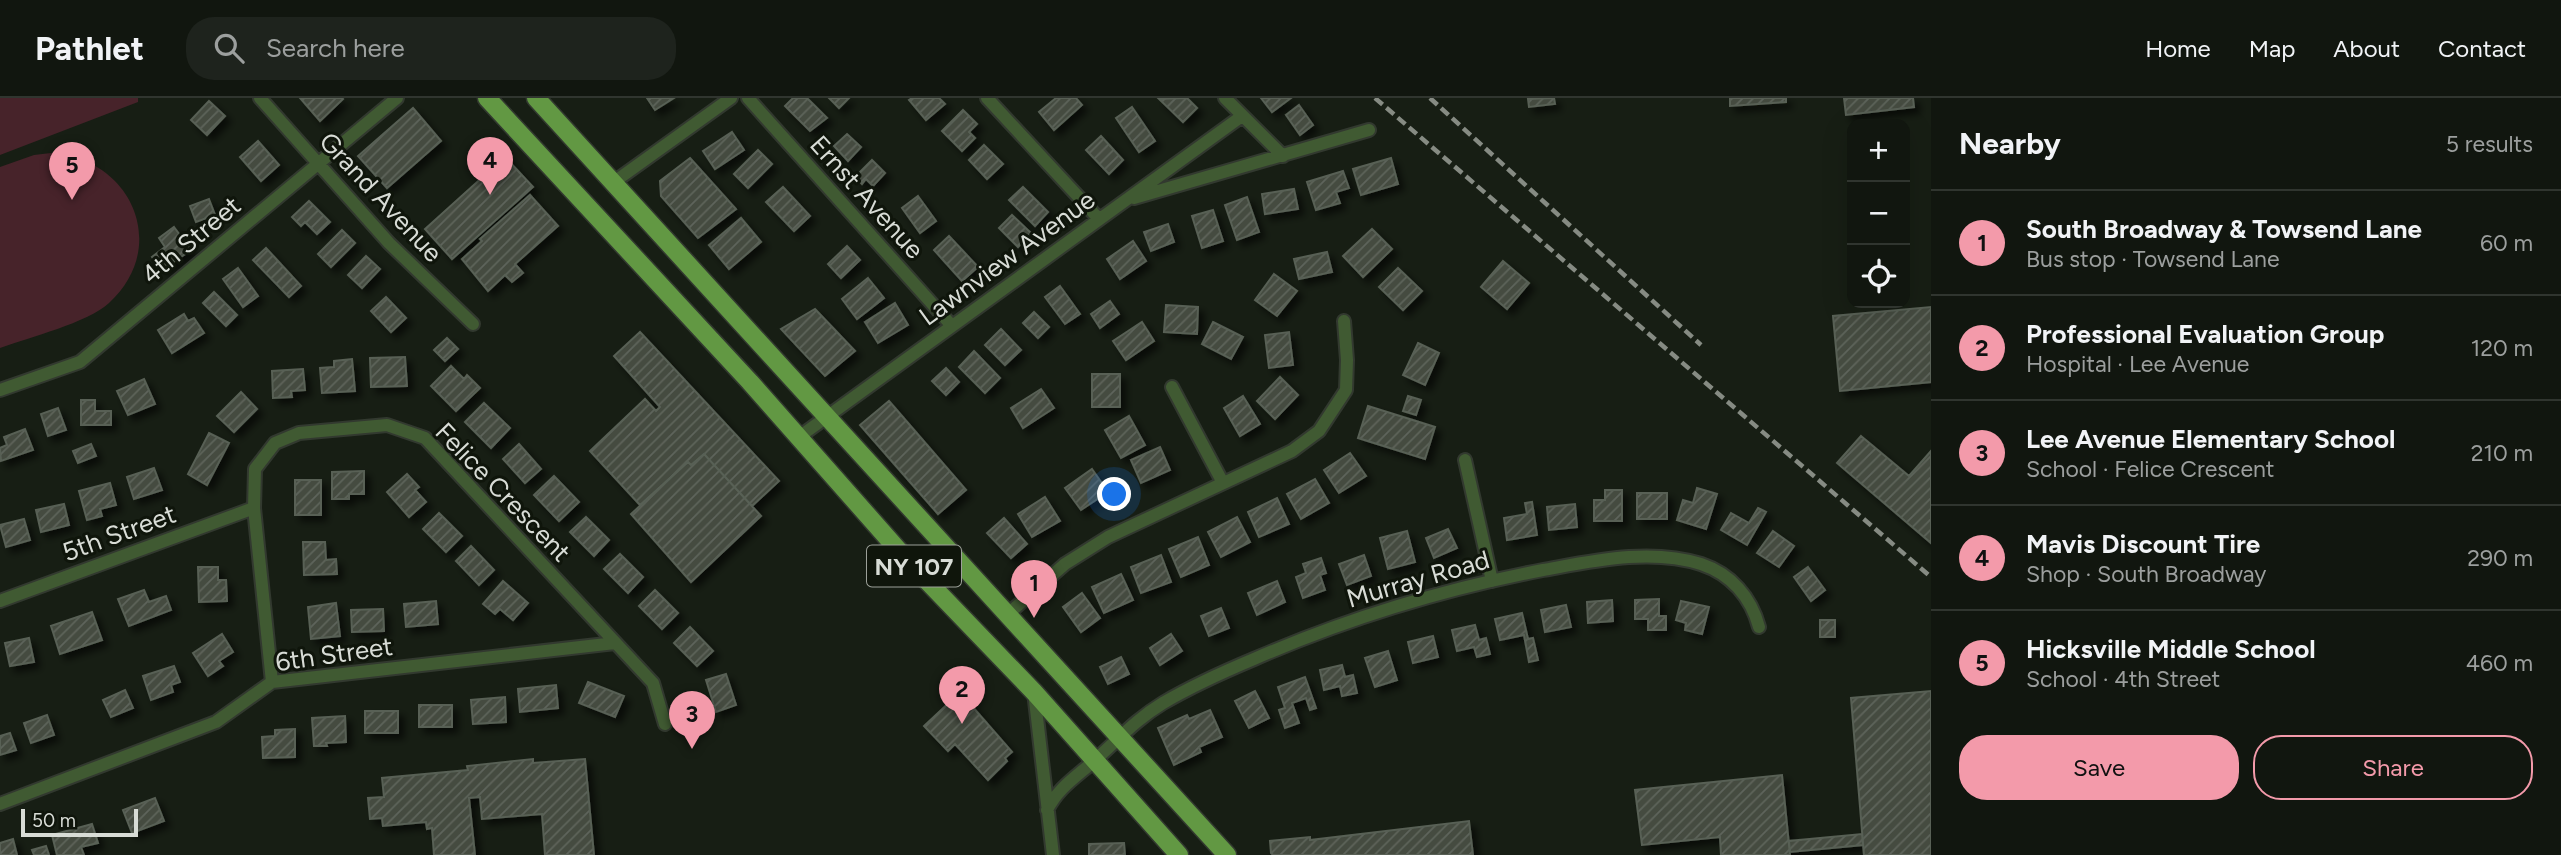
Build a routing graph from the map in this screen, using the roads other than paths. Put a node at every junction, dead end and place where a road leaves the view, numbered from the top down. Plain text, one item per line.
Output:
1 (260, 98) edge
2 (397, 98) edge
3 (487, 98) edge
4 (536, 98) edge
5 (731, 98) edge
6 (747, 98) edge
7 (987, 98) edge
8 (1225, 98) edge
9 (1242, 116) junction
10 (1369, 130) dead end
11 (1279, 157) junction
12 (318, 164) junction
13 (614, 182) junction
14 (1126, 200) junction
15 (1100, 219) junction
16 (1345, 321) dead end
17 (473, 324) dead end
18 (952, 326) junction
19 (1172, 387) dead end
20 (0, 390) edge
21 (827, 416) junction
22 (799, 437) junction
23 (1465, 460) dead end
24 (1223, 483) junction
25 (254, 508) junction
26 (1492, 581) junction
27 (0, 601) edge
28 (1007, 614) junction
29 (1759, 627) dead end
30 (615, 643) junction
31 (271, 682) junction
32 (1034, 692) junction
33 (665, 723) dead end
34 (1120, 737) junction
35 (1094, 761) junction
36 (0, 804) edge
37 (1047, 810) junction
38 (1053, 855) edge
39 (1179, 855) edge
40 (1227, 855) edge

1 - 12 street, Grand Avenue
2 - 12 street, 4th Street
3 - 22 main road, NY 107
4 - 13 main road, NY 107
5 - 13 street
6 - 18 street, Ernst Avenue
7 - 15 street
8 - 9 street
9 - 11 street
9 - 14 street, Lawnview Avenue
10 - 11 street
11 - 14 street
12 - 17 street, Grand Avenue
12 - 20 street, 4th Street
13 - 21 main road, NY 107
14 - 15 street, Lawnview Avenue
15 - 18 street, Lawnview Avenue
16 - 24 street
18 - 21 street, Lawnview Avenue
19 - 24 street
21 - 22 street, Lawnview Avenue
21 - 28 main road, NY 107
22 - 32 main road, NY 107
23 - 26 street
24 - 28 street
25 - 27 street, 5th Street
25 - 30 street, Felice Crescent
25 - 31 street, Felice Crescent
26 - 29 street, Murray Road
26 - 34 street, Murray Road
28 - 34 main road, NY 107
30 - 31 street, 6th Street
30 - 33 street, Felice Crescent
31 - 36 street, 6th Street
32 - 35 main road, NY 107
32 - 37 street
34 - 35 street, Murray Road
34 - 40 main road, NY 107
35 - 37 street, Murray Road
35 - 39 main road, NY 107
37 - 38 street

